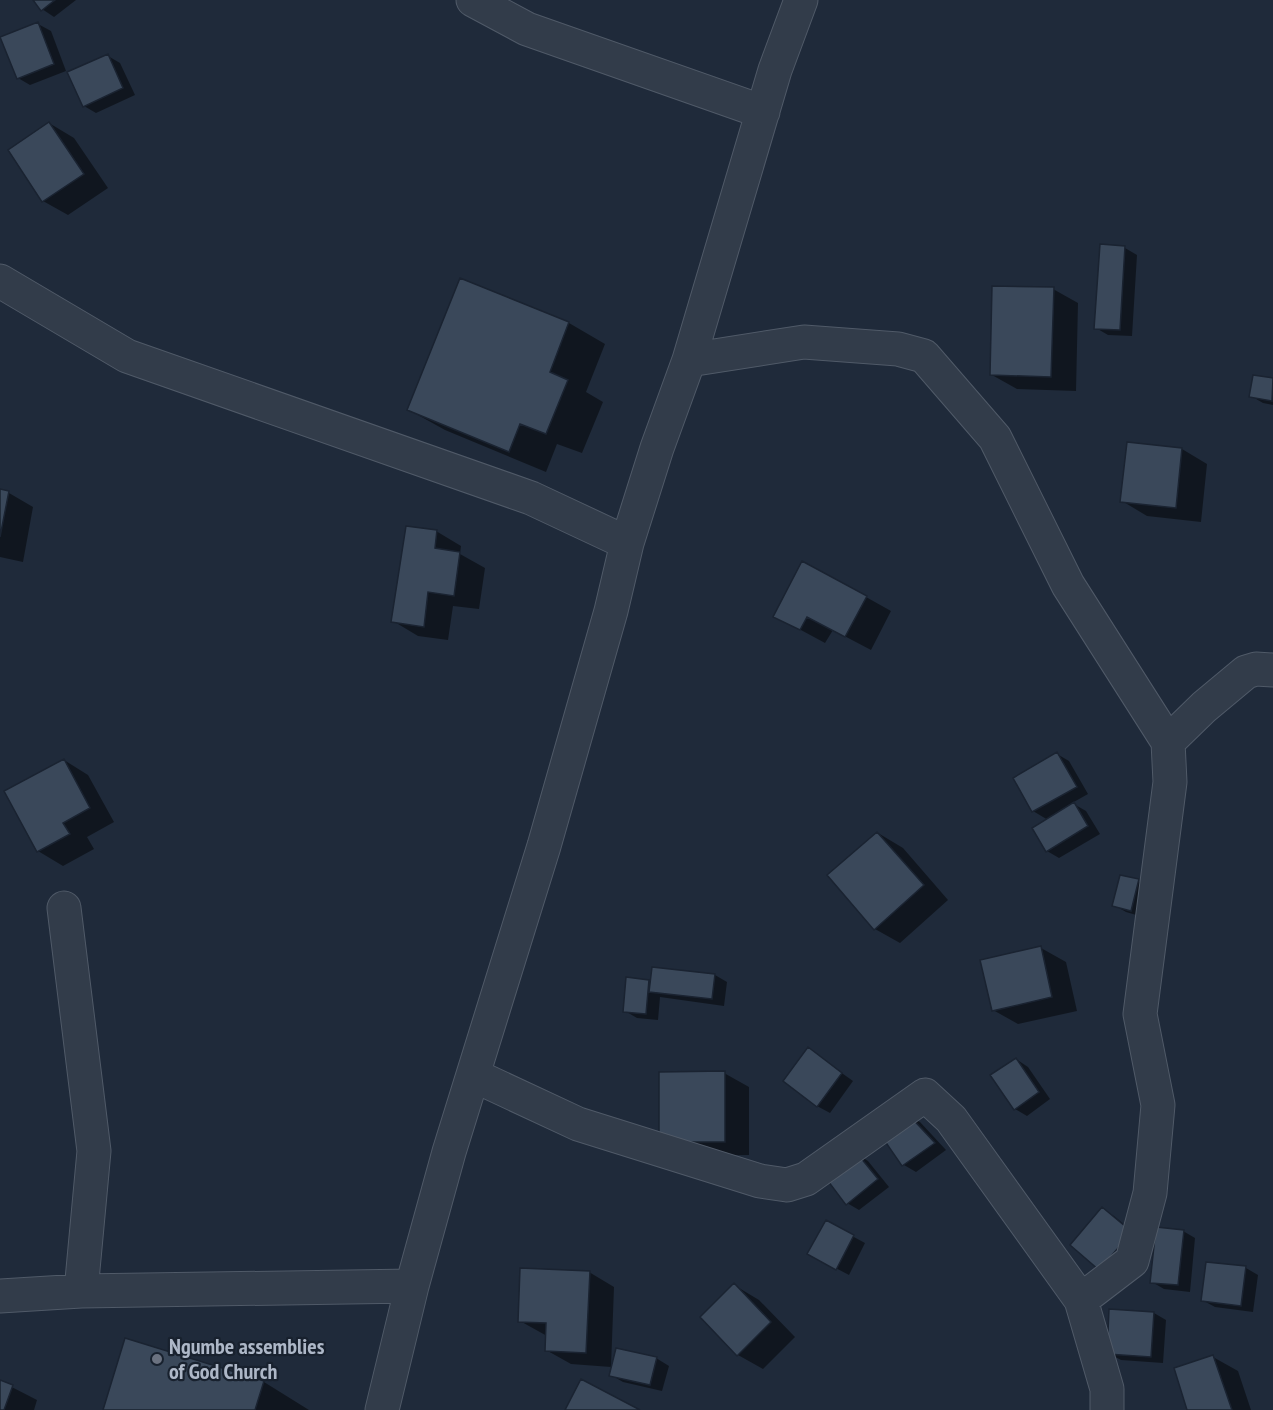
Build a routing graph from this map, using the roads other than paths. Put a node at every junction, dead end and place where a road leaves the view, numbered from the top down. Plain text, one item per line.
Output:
1 (473, 0) edge
2 (801, 0) edge
3 (763, 112) junction
4 (0, 281) edge
5 (689, 360) junction
6 (627, 543) junction
7 (1273, 670) edge
8 (1168, 742) junction
9 (64, 908) dead end
10 (473, 1075) junction
11 (412, 1286) junction
12 (81, 1291) junction
13 (0, 1296) edge
14 (1081, 1300) junction
15 (382, 1410) edge
16 (1107, 1410) edge

1 - 3 street
2 - 3 street
3 - 5 street
4 - 6 street
5 - 6 street
5 - 8 street
6 - 10 street
7 - 8 street
8 - 14 street
9 - 12 street
10 - 11 street
10 - 14 street
11 - 12 street
11 - 15 street
12 - 13 street
14 - 16 street

